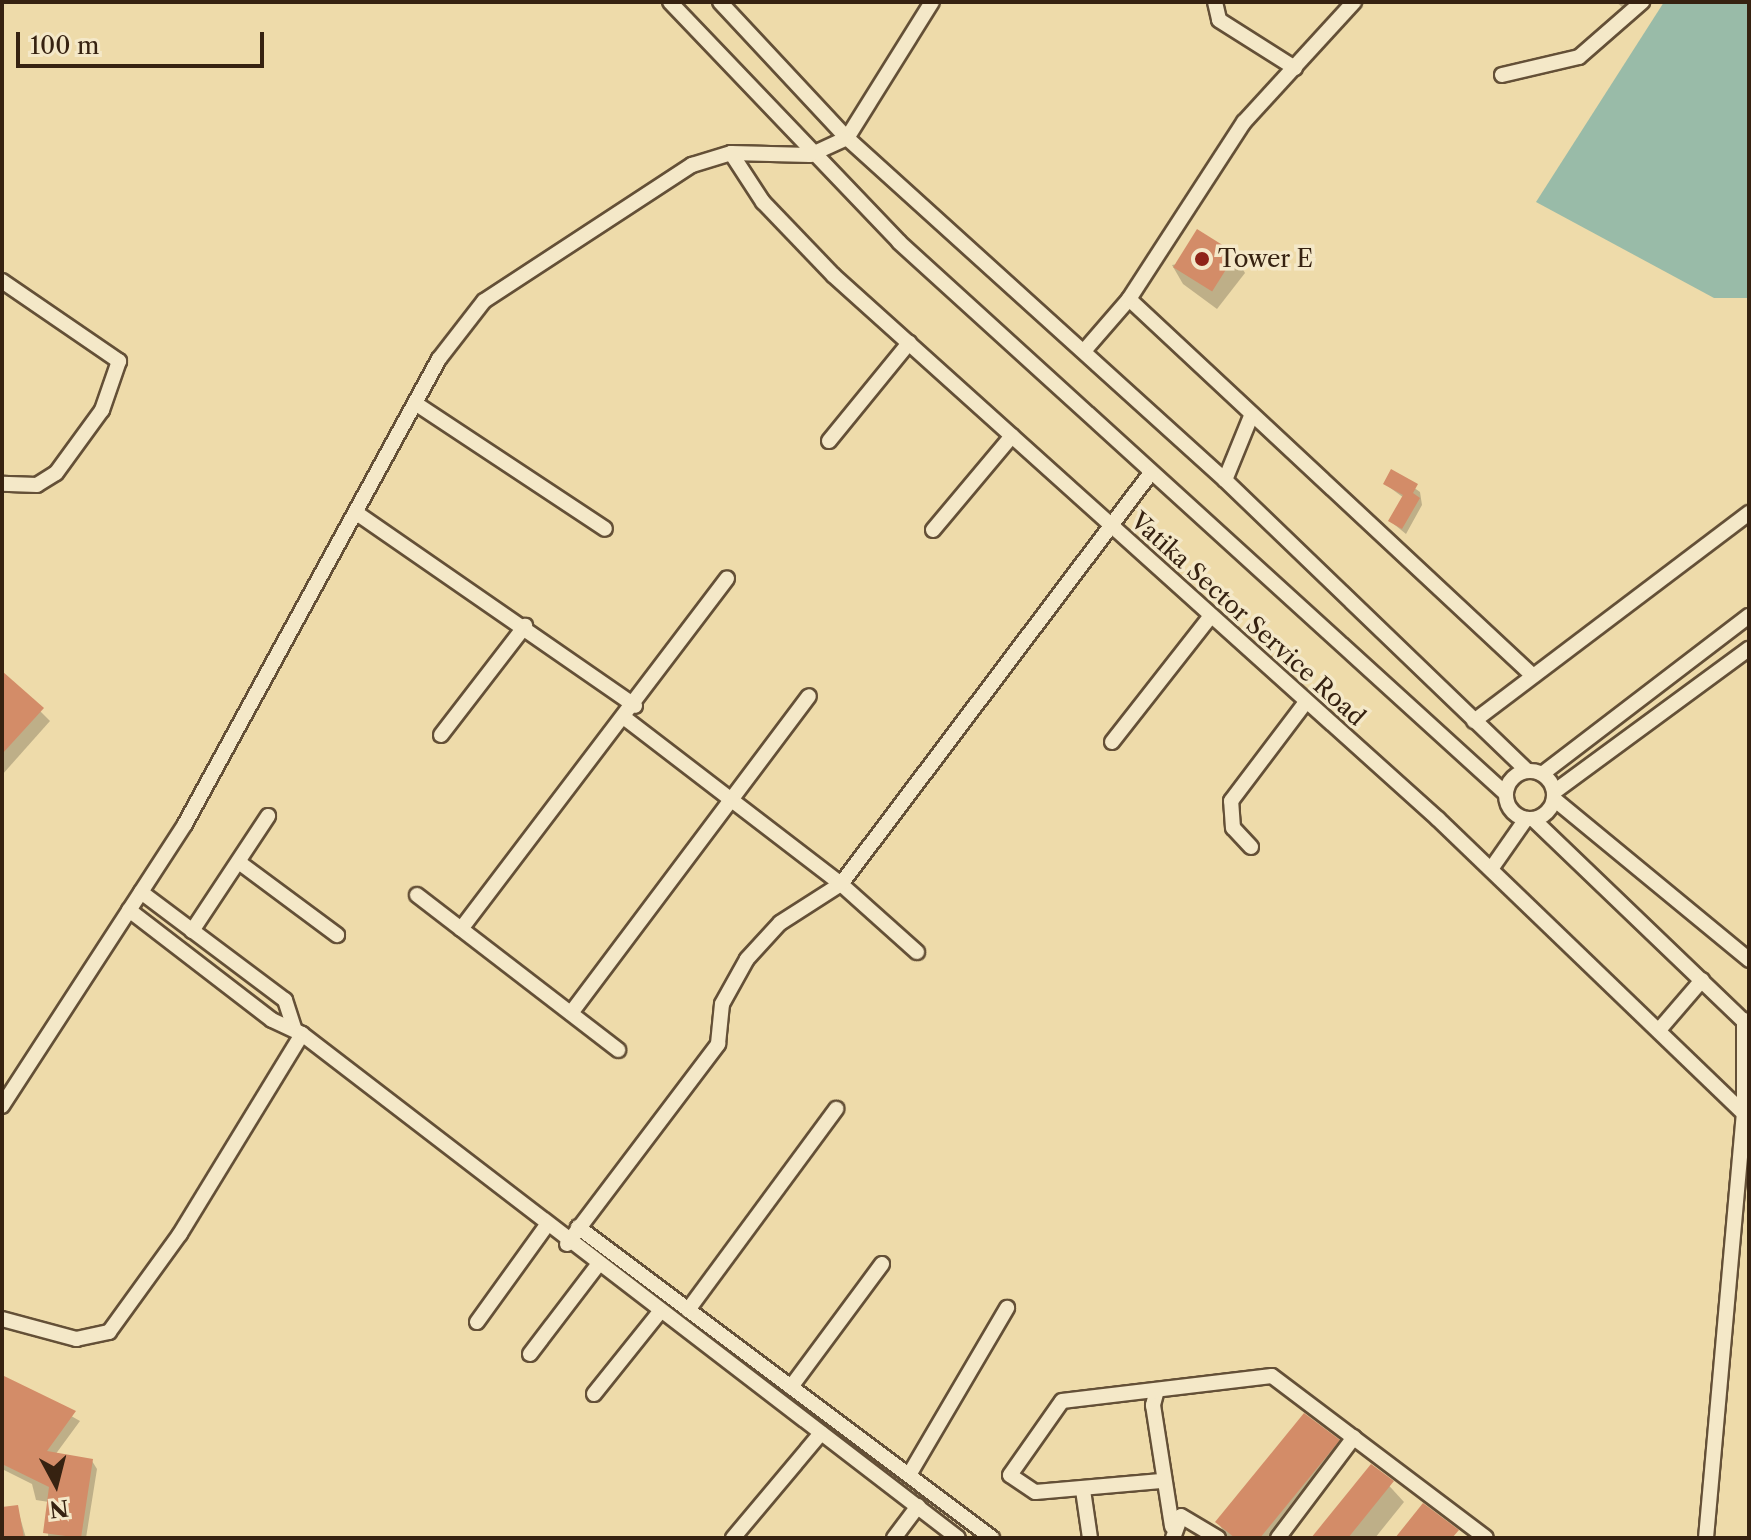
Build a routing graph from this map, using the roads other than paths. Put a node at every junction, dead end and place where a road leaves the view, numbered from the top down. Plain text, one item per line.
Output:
1 (670, 2) edge
2 (720, 2) edge
3 (932, 2) edge
4 (1215, 2) edge
5 (1354, 2) edge
6 (1642, 2) edge
7 (1295, 68) junction
8 (1502, 75) dead end
9 (847, 138) junction
10 (731, 153) junction
11 (810, 155) junction
12 (2, 281) edge
13 (1129, 299) junction
14 (909, 343) junction
15 (1084, 351) junction
16 (418, 405) junction
17 (1252, 414) junction
18 (1012, 436) junction
19 (829, 441) dead end
20 (1150, 474) junction
21 (1225, 480) junction
22 (2, 484) edge
23 (1749, 513) edge
24 (358, 514) junction
25 (1111, 525) junction
26 (605, 529) dead end
27 (933, 530) dead end
28 (727, 579) dead end
29 (1749, 616) edge
30 (1210, 617) junction
31 (525, 626) junction
32 (1749, 649) edge
33 (1531, 674) junction
34 (809, 696) dead end
35 (1306, 702) junction
36 (635, 706) junction
37 (626, 719) junction
38 (1474, 721) junction
39 (441, 735) dead end
40 (1112, 742) dead end
41 (1534, 773) junction
42 (1506, 794) junction
43 (1554, 796) junction
44 (731, 805) junction
45 (268, 816) dead end
46 (1529, 819) junction
47 (1251, 847) dead end
48 (240, 863) junction
49 (1491, 869) junction
50 (841, 884) junction
51 (141, 892) junction
52 (417, 895) dead end
53 (129, 910) junction
54 (461, 929) junction
55 (192, 931) junction
56 (337, 935) dead end
57 (917, 952) dead end
58 (1749, 960) edge
59 (1702, 980) junction
60 (571, 1013) junction
61 (1746, 1023) edge
62 (1659, 1030) junction
63 (298, 1031) junction
64 (618, 1050) dead end
65 (2, 1106) edge
66 (836, 1109) dead end
67 (1744, 1113) junction
68 (547, 1225) junction
69 (578, 1227) junction
70 (567, 1244) junction
71 (882, 1264) dead end
72 (597, 1266) junction
73 (1007, 1308) dead end
74 (688, 1310) junction
75 (659, 1313) junction
76 (2, 1319) edge
77 (477, 1322) dead end
78 (530, 1354) dead end
79 (791, 1387) junction
80 (1157, 1390) junction
81 (594, 1394) dead end
82 (821, 1433) junction
83 (1354, 1437) junction
84 (909, 1475) junction
85 (1161, 1481) junction
86 (1083, 1490) junction
87 (918, 1506) junction
88 (1172, 1533) edge
89 (1480, 1536) edge
90 (733, 1538) edge
91 (894, 1538) edge
92 (958, 1538) edge
93 (992, 1538) edge
94 (1090, 1538) edge
95 (1218, 1538) edge
96 (1278, 1538) edge
97 (1706, 1538) edge

1 - 11 street
2 - 9 street
3 - 9 street
4 - 7 street
5 - 7 street
6 - 8 street
7 - 13 street
9 - 11 street
9 - 15 street
10 - 11 street
10 - 14 street, Vatika Sector Service Road
10 - 16 street
11 - 20 street
12 - 22 street
13 - 15 street
13 - 17 street
14 - 18 street, Vatika Sector Service Road
14 - 19 street
15 - 21 street
16 - 24 street
16 - 26 street
17 - 21 street
17 - 33 street
18 - 25 street, Vatika Sector Service Road
18 - 27 street
20 - 25 street
20 - 42 street
21 - 38 street
23 - 33 street
24 - 31 street
24 - 51 street
25 - 30 street, Vatika Sector Service Road
25 - 50 street
28 - 36 street
29 - 41 street
30 - 35 street, Vatika Sector Service Road
30 - 40 street
31 - 36 street
31 - 39 street
32 - 43 street
33 - 38 street
34 - 44 street
35 - 47 street
35 - 49 street, Vatika Sector Service Road
36 - 37 street
37 - 44 street
37 - 54 street
38 - 41 street
41 - 42 street
41 - 43 street
42 - 46 street
43 - 46 street
43 - 58 street
44 - 50 street
44 - 60 street
45 - 48 street
46 - 49 street
46 - 59 street
48 - 55 street
48 - 56 street
49 - 62 street, Vatika Sector Service Road
50 - 57 street
50 - 69 street
51 - 53 street
51 - 55 street
52 - 54 street
53 - 63 street
53 - 65 street
54 - 60 street
55 - 63 street
59 - 61 street
59 - 62 street
60 - 64 street
61 - 67 street
62 - 67 street, Vatika Sector Service Road
63 - 68 street
63 - 76 street
66 - 74 street
67 - 97 street
68 - 70 street
68 - 77 street
69 - 70 street
69 - 74 street
70 - 72 street
71 - 79 street
72 - 75 street
72 - 78 street
73 - 84 street
74 - 79 street
75 - 81 street
75 - 82 street
79 - 84 street
80 - 83 street
80 - 85 street
80 - 86 street
82 - 87 street
82 - 90 street
83 - 89 street
83 - 96 street
84 - 93 street
85 - 86 street
85 - 88 street
86 - 94 street
87 - 91 street
87 - 92 street
88 - 95 street

